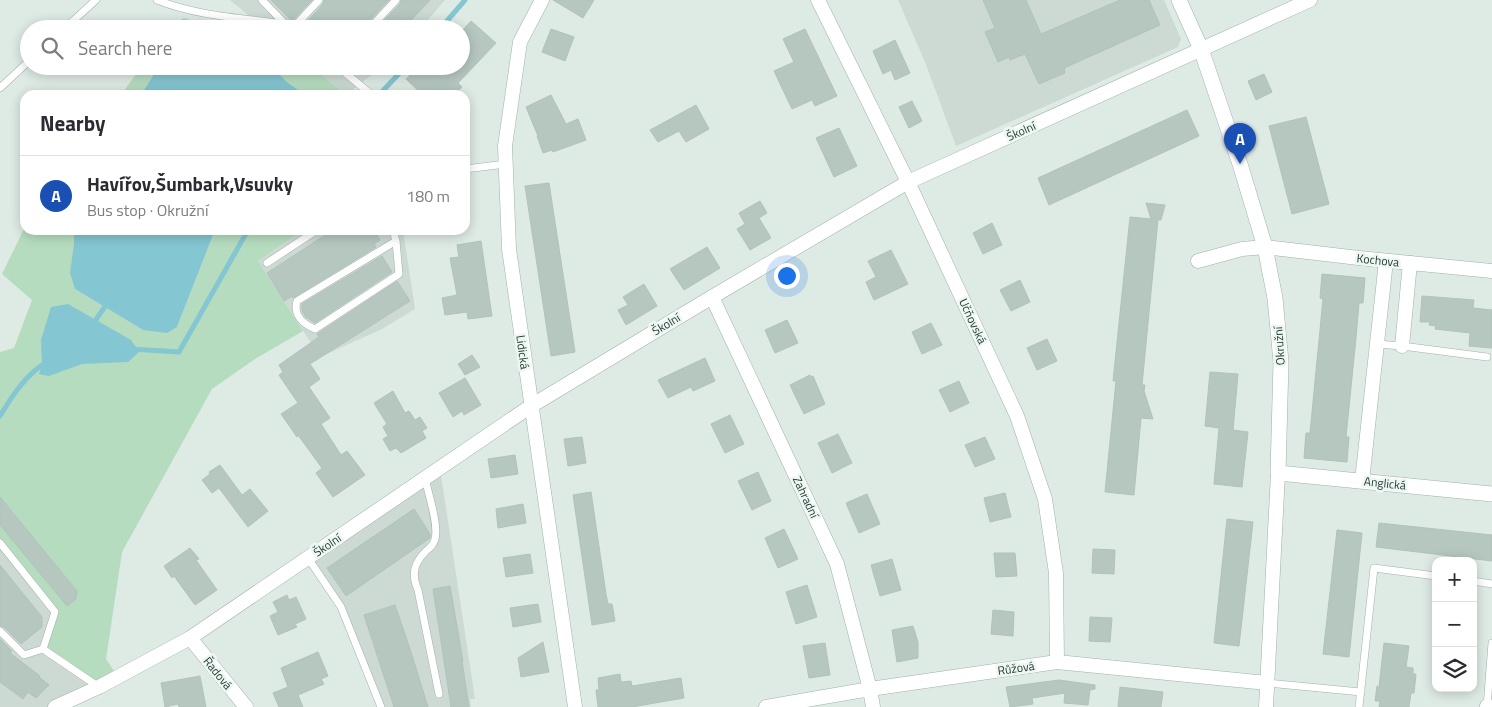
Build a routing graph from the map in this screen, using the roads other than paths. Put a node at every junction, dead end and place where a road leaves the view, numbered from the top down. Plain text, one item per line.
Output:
1 (96, 0) edge
2 (157, 0) edge
3 (262, 0) edge
4 (318, 0) edge
5 (396, 0) edge
6 (542, 0) edge
7 (818, 0) edge
8 (1179, 0) edge
9 (1310, 0) edge
10 (74, 20) edge
11 (247, 20) edge
12 (282, 20) edge
13 (297, 20) edge
14 (377, 20) edge
15 (1201, 49) junction
16 (20, 69) edge
17 (348, 75) edge
18 (0, 88) edge
19 (366, 90) edge
20 (506, 164) junction
21 (470, 168) edge
22 (908, 182) junction
23 (309, 235) edge
24 (394, 235) edge
25 (396, 241) junction
26 (1264, 247) junction
27 (1198, 261) dead end
28 (1386, 261) junction
29 (267, 263) dead end
30 (1410, 263) junction
31 (1492, 271) edge
32 (712, 296) junction
33 (1377, 344) junction
34 (1402, 346) junction
35 (1487, 357) dead end
36 (531, 406) junction
37 (1278, 472) junction
38 (425, 478) junction
39 (1362, 481) junction
40 (1492, 494) edge
41 (0, 543) edge
42 (308, 558) junction
43 (1432, 575) edge
44 (1477, 582) edge
45 (1492, 584) edge
46 (0, 631) edge
47 (190, 638) junction
48 (1492, 643) edge
49 (43, 650) junction
50 (1057, 662) junction
51 (1267, 683) junction
52 (99, 687) junction
53 (870, 690) junction
54 (1361, 692) junction
55 (439, 694) dead end
56 (55, 707) edge
57 (246, 707) edge
58 (381, 707) edge
59 (575, 707) edge
60 (766, 707) edge
61 (872, 707) edge
62 (1266, 707) edge
63 (1360, 707) edge
64 (1488, 707) edge

1 - 10 lane
2 - 11 lane
3 - 12 lane
4 - 13 lane
5 - 14 lane
6 - 20 street, Lidická
7 - 22 street, Učňovská
8 - 15 street, Okružní
9 - 15 street, Školní
15 - 22 street, Školní
15 - 26 street, Okružní
16 - 18 lane
17 - 19 lane
20 - 21 lane
20 - 36 street, Lidická
22 - 32 street, Školní
22 - 50 street, Učňovská
23 - 29 lane
24 - 25 lane
25 - 25 lane
26 - 27 street, Kochova
26 - 28 street, Kochova
26 - 37 street, Okružní
28 - 30 street, Kochova
28 - 33 street
30 - 31 street, Kochova
30 - 34 street
32 - 36 street, Školní
32 - 53 street, Zahradní
33 - 34 lane
33 - 39 street
34 - 35 lane
36 - 38 street, Školní
36 - 59 street, Lidická
37 - 39 street, Anglická
37 - 51 street, Okružní
38 - 42 street, Školní
38 - 55 lane
39 - 40 street, Anglická
41 - 49 lane
42 - 47 street, Školní
42 - 58 lane
43 - 54 lane
44 - 45 lane
46 - 49 lane
47 - 52 street, Školní
47 - 57 street, Řadová
48 - 64 lane
49 - 52 lane
50 - 51 street, Růžová
50 - 53 street, Růžová
51 - 54 lane
51 - 62 street, Okružní
52 - 56 street, Školní
53 - 60 street, Růžová
53 - 61 street, Zahradní
54 - 63 lane

